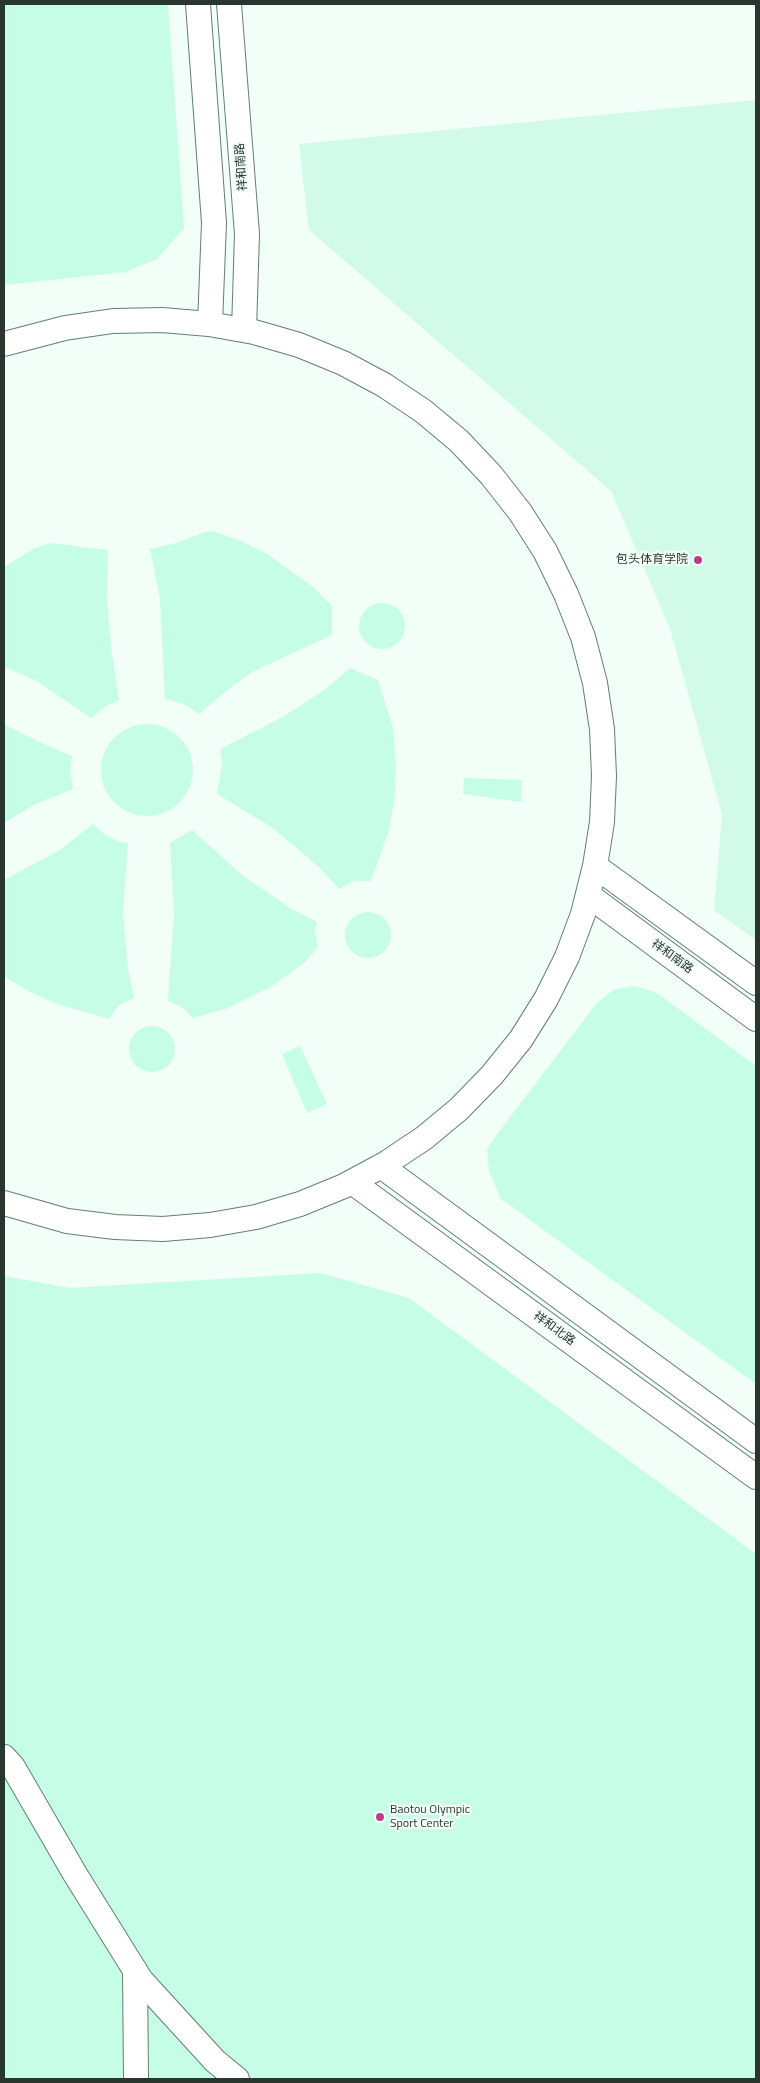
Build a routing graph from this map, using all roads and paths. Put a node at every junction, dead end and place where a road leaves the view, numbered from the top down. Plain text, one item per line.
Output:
1 (198, 4) edge
2 (229, 4) edge
3 (210, 324) junction
4 (244, 330) junction
5 (4, 344) edge
6 (596, 866) junction
7 (588, 895) junction
8 (756, 984) edge
9 (756, 1019) edge
10 (382, 1166) junction
11 (352, 1182) junction
12 (4, 1203) edge
13 (756, 1441) edge
14 (756, 1477) edge
15 (4, 1756) edge
16 (135, 1970) junction
17 (136, 2079) edge
18 (237, 2079) edge

1 - 3 street
2 - 4 street, 祥和南路
3 - 4 street
3 - 5 street
4 - 6 street
6 - 7 street
6 - 8 street
7 - 9 street, 祥和南路
7 - 10 street
10 - 11 street
10 - 13 street
11 - 12 street
11 - 14 street, 祥和北路
15 - 16 street
16 - 17 street
16 - 18 street

